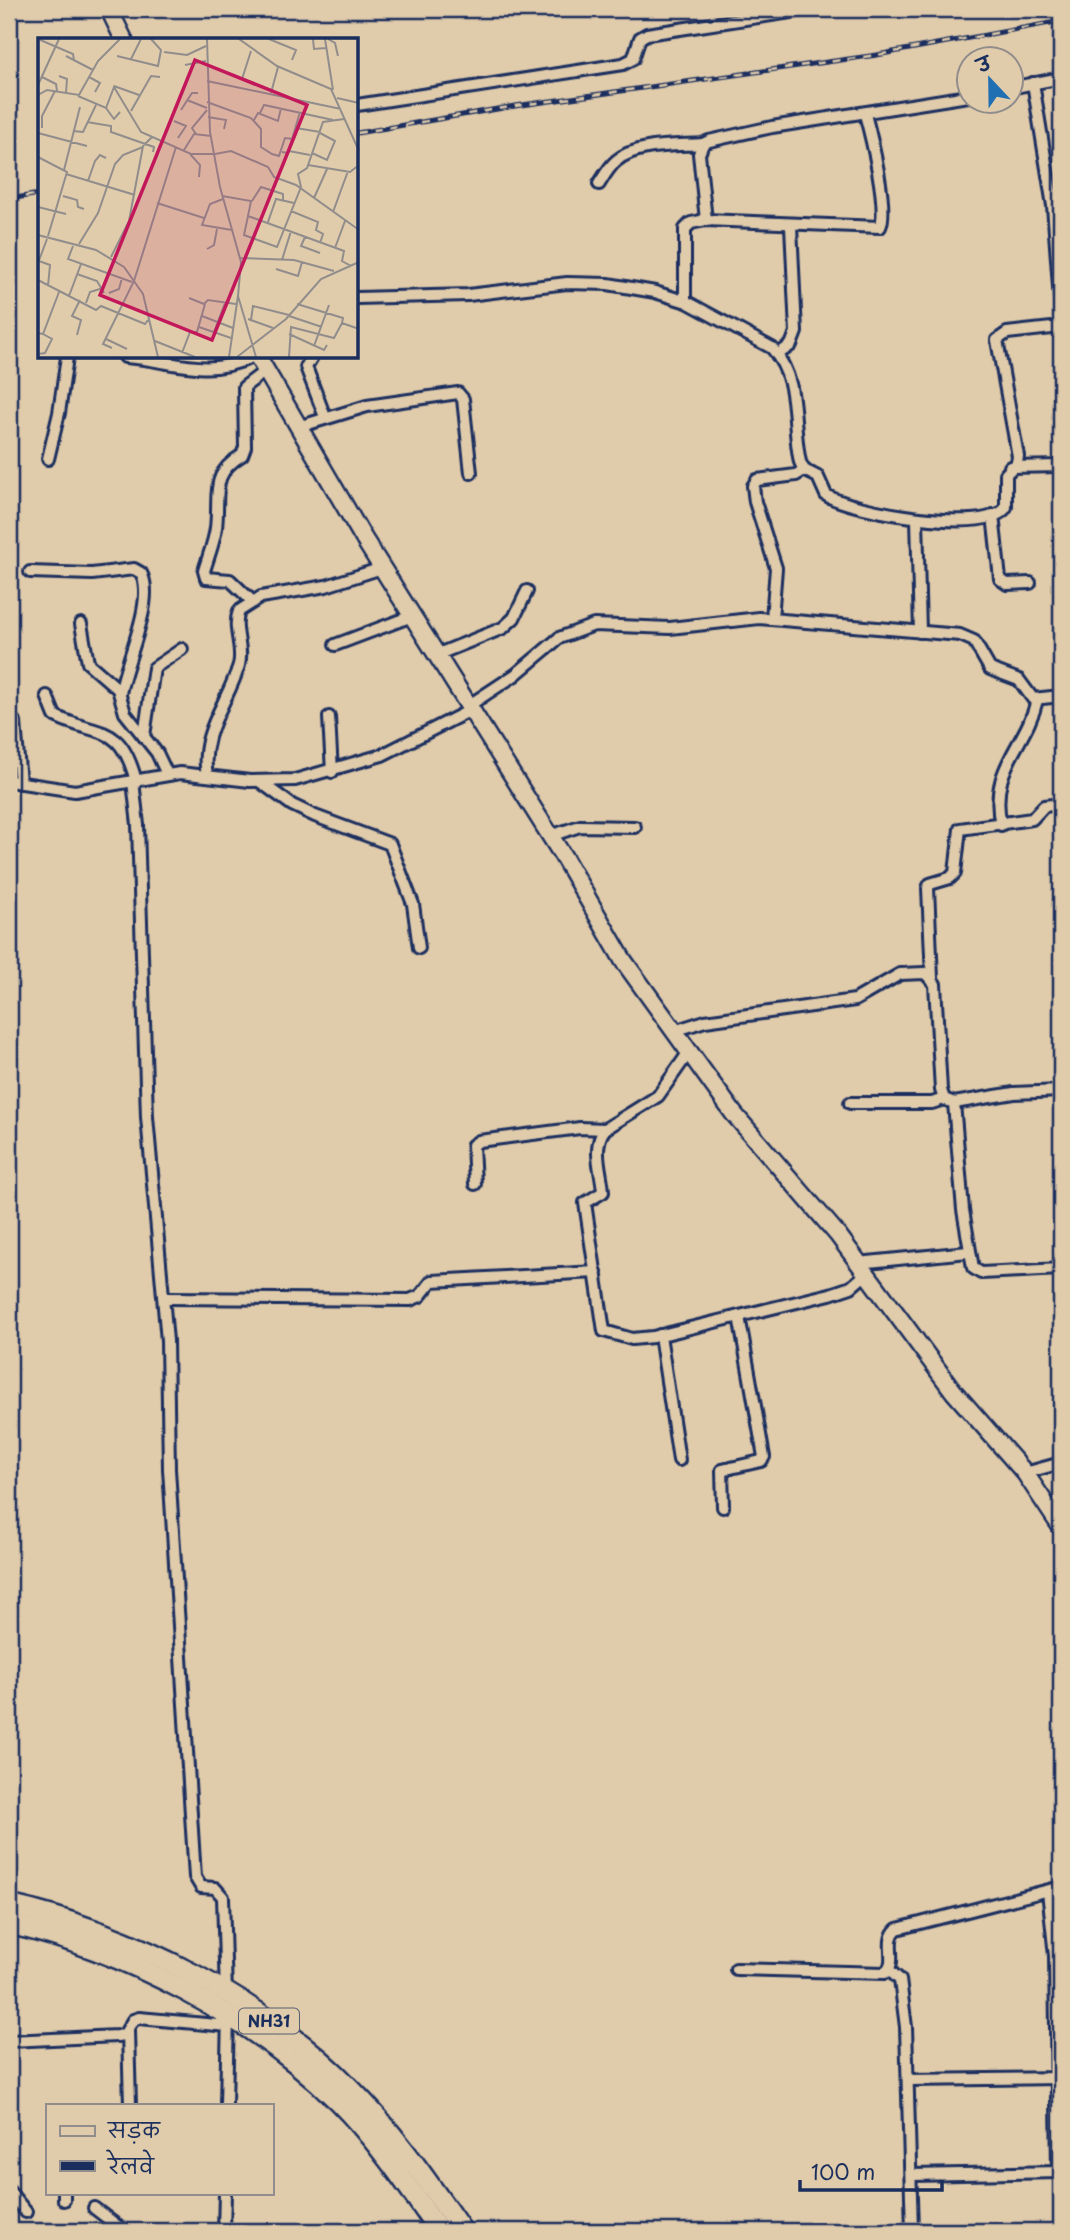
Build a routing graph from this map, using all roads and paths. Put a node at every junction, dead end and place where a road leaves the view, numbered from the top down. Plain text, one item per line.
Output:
1 (109, 9) edge
2 (730, 9) edge
3 (811, 9) edge
4 (733, 21) junction
5 (123, 38) edge
6 (1061, 78) edge
7 (1033, 83) junction
8 (1024, 85) edge
9 (954, 98) edge
10 (359, 105) edge
11 (865, 114) junction
12 (703, 145) junction
13 (599, 184) dead end
14 (1057, 219) edge
15 (706, 220) junction
16 (791, 226) junction
17 (359, 298) edge
18 (685, 302) junction
19 (1061, 313) edge
20 (1061, 327) edge
21 (778, 355) junction
22 (67, 359) edge
23 (137, 359) edge
24 (248, 359) edge
25 (311, 359) edge
26 (261, 364) edge
27 (325, 417) junction
28 (298, 427) junction
29 (48, 459) dead end
30 (1061, 466) edge
31 (1010, 467) junction
32 (804, 470) junction
33 (471, 473) dead end
34 (993, 515) junction
35 (917, 518) junction
36 (382, 568) junction
37 (30, 572) dead end
38 (1030, 583) dead end
39 (527, 591) dead end
40 (252, 601) junction
41 (412, 616) junction
42 (772, 619) junction
43 (81, 624) dead end
44 (920, 632) junction
45 (335, 645) dead end
46 (182, 649) dead end
47 (436, 655) junction
48 (120, 694) junction
49 (47, 696) dead end
50 (1061, 696) edge
51 (1037, 700) junction
52 (469, 708) junction
53 (329, 717) dead end
54 (15, 722) dead end
55 (144, 736) junction
56 (332, 772) junction
57 (167, 774) junction
58 (207, 775) junction
59 (135, 781) junction
60 (259, 781) junction
61 (14, 782) edge
62 (1061, 804) edge
63 (1001, 825) junction
64 (635, 827) dead end
65 (550, 836) junction
66 (419, 948) dead end
67 (932, 978) junction
68 (674, 1031) junction
69 (689, 1052) junction
70 (1061, 1091) edge
71 (949, 1101) junction
72 (850, 1103) dead end
73 (605, 1129) junction
74 (475, 1184) dead end
75 (968, 1252) junction
76 (862, 1268) junction
77 (1061, 1269) edge
78 (596, 1272) junction
79 (164, 1298) junction
80 (739, 1316) junction
81 (660, 1335) junction
82 (679, 1460) dead end
83 (1061, 1463) edge
84 (1025, 1473) junction
85 (723, 1507) dead end
86 (1061, 1527) edge
87 (1061, 1887) edge
88 (1048, 1891) junction
89 (9, 1905) edge
90 (9, 1924) edge
91 (736, 1969) dead end
92 (889, 1970) junction
93 (226, 1993) junction
94 (228, 2021) junction
95 (128, 2031) junction
96 (9, 2042) edge
97 (1059, 2078) edge
98 (908, 2080) junction
99 (130, 2104) edge
100 (226, 2104) edge
101 (1060, 2172) edge
102 (912, 2175) junction
103 (9, 2191) edge
104 (225, 2194) edge
105 (94, 2208) dead end
106 (26, 2212) dead end
107 (124, 2231) edge
108 (224, 2231) edge
109 (439, 2231) edge
110 (462, 2231) edge
111 (912, 2231) edge

1 - 5 street
2 - 4 street
3 - 4 street
4 - 10 street
6 - 7 street
7 - 8 street
7 - 14 street
9 - 11 street
11 - 12 street
11 - 16 street
12 - 13 street
12 - 15 street
14 - 19 street
15 - 16 street
15 - 18 street
16 - 21 street
17 - 18 street
18 - 21 street
20 - 31 street
21 - 32 street
22 - 29 street
23 - 24 street
25 - 27 street
26 - 28 street
26 - 40 street
27 - 28 street
27 - 33 street
28 - 36 street
30 - 31 street
31 - 34 street
32 - 35 street
32 - 42 street
34 - 35 street
34 - 38 street
35 - 44 street
36 - 40 street
36 - 41 street
37 - 48 street
39 - 47 street
40 - 58 street
41 - 45 street
41 - 47 street
42 - 44 street
42 - 52 street
43 - 48 street
44 - 51 street
46 - 55 street
47 - 52 street
48 - 55 street
49 - 59 street
50 - 51 street
51 - 63 street
52 - 56 street
52 - 65 street
53 - 56 street
54 - 61 street
55 - 57 street
56 - 60 street
57 - 58 street
57 - 59 street
58 - 60 street
59 - 61 street
59 - 79 street
60 - 66 street
62 - 63 street
63 - 67 street
64 - 65 street
65 - 68 street
67 - 68 street
67 - 71 street
68 - 69 street
69 - 73 street
69 - 76 street
70 - 71 street
71 - 72 street
71 - 75 street
73 - 74 street
73 - 78 street
75 - 76 street
75 - 77 street
76 - 80 street
76 - 84 street
78 - 79 street
78 - 81 street
79 - 93 street
80 - 81 street
80 - 85 street
81 - 82 street
83 - 84 street
84 - 86 street
87 - 88 street
88 - 92 street
88 - 97 street
89 - 93 highway, NH31
90 - 94 highway, NH31
91 - 92 street
92 - 98 street
93 - 94 street
93 - 110 highway, NH31
94 - 95 street
94 - 100 street
94 - 109 highway, NH31
95 - 96 street
95 - 99 street
97 - 98 street
97 - 101 street
98 - 102 street
101 - 102 street
102 - 111 street
103 - 106 street
104 - 108 street
105 - 107 street

